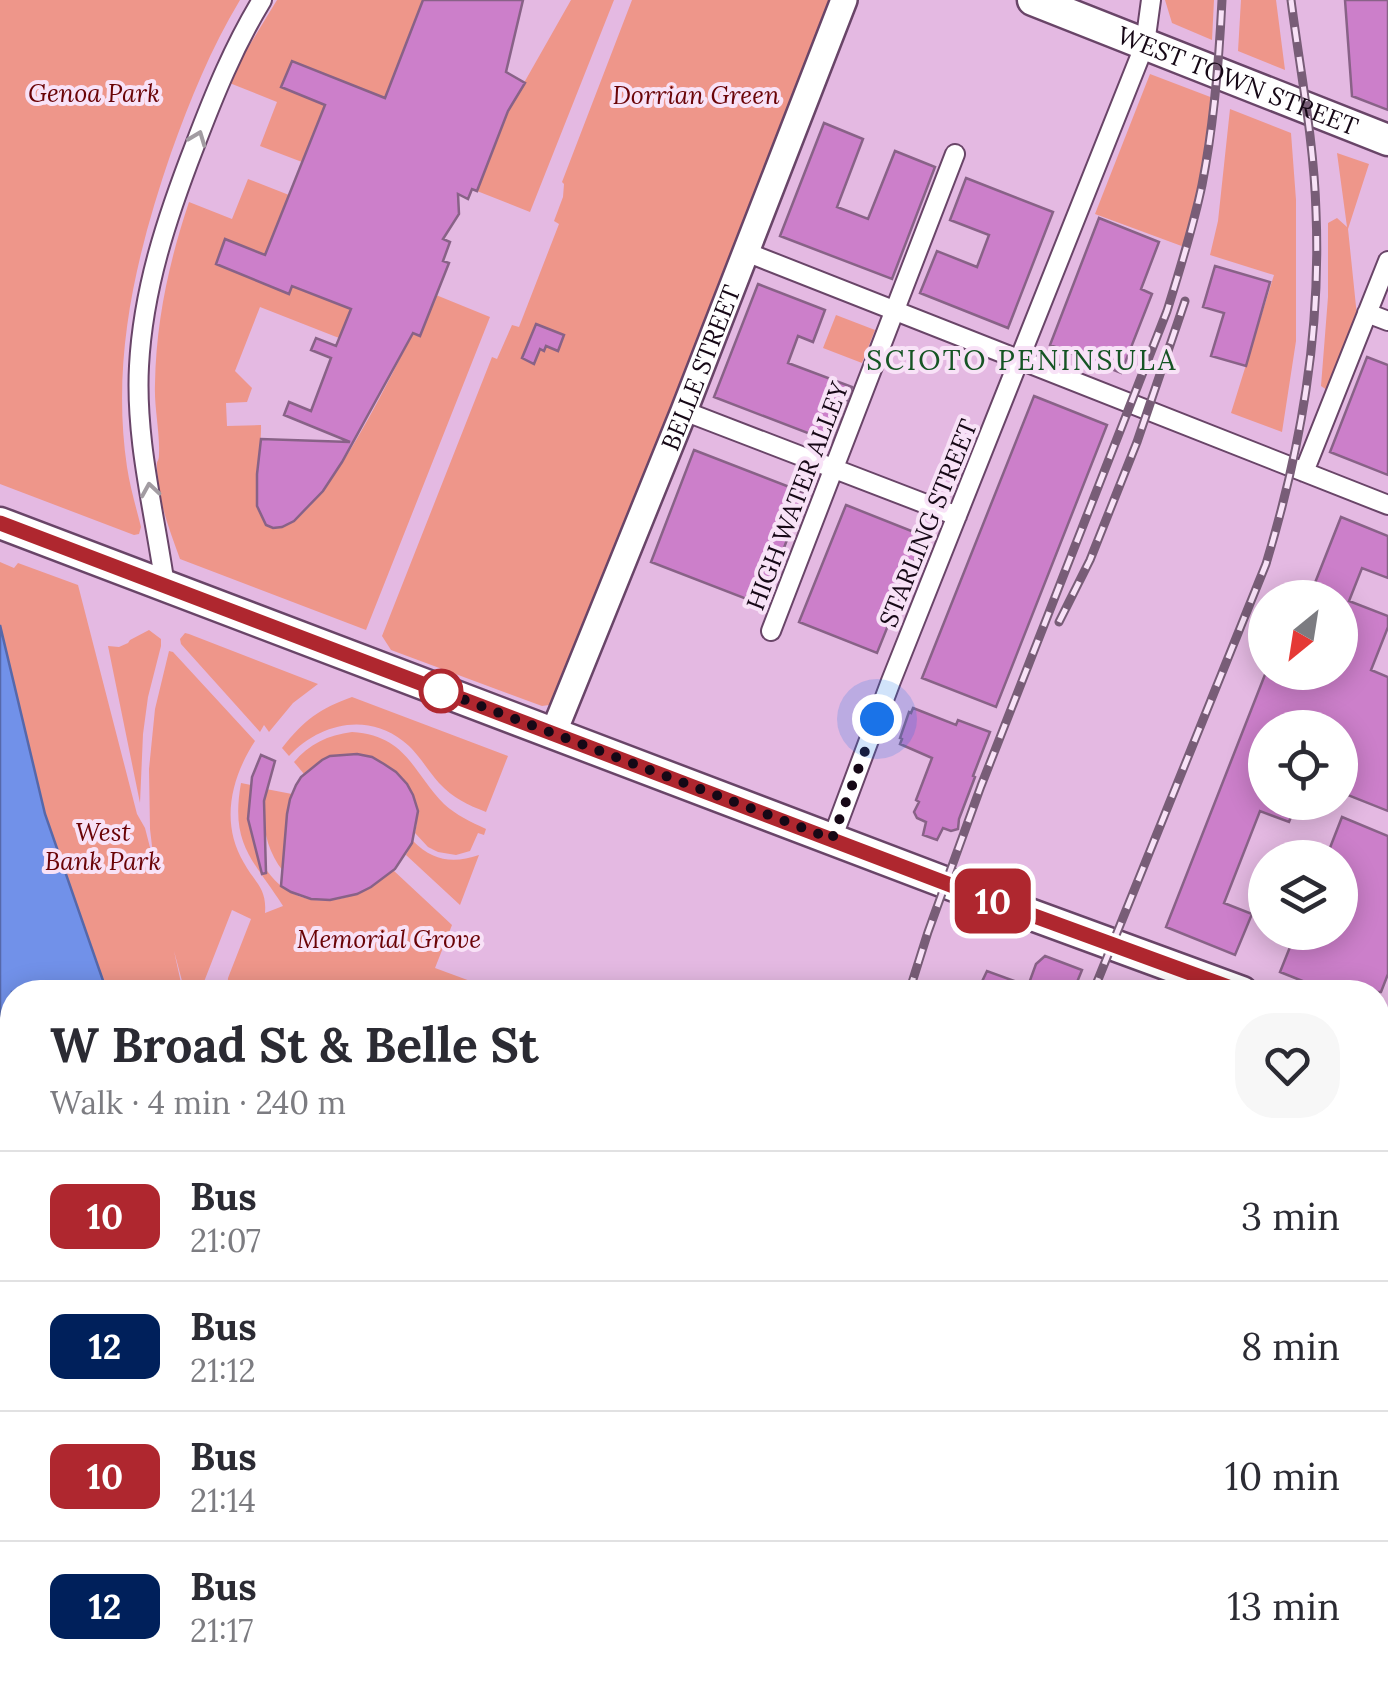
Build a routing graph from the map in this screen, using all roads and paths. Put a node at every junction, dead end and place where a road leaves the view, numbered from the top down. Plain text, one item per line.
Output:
1 (262, 0) edge
2 (844, 0) edge
3 (1033, 0) edge
4 (1151, 0) edge
5 (1145, 44) junction
6 (1388, 140) edge
7 (955, 154) dead end
8 (746, 252) junction
9 (1388, 261) edge
10 (895, 310) junction
11 (1367, 313) junction
12 (1388, 321) edge
13 (1020, 358) junction
14 (684, 411) junction
15 (834, 469) junction
16 (1304, 472) junction
17 (1388, 505) edge
18 (957, 516) junction
19 (0, 523) edge
20 (165, 586) junction
21 (771, 631) dead end
22 (553, 734) junction
23 (832, 839) junction
24 (1210, 980) edge

20 -> 1 street
2 - 8 street, BELLE STREET
3 - 5 main road, WEST TOWN STREET
4 - 5 street, STARLING STREET
5 - 6 main road, WEST TOWN STREET
5 - 13 street, STARLING STREET
7 - 10 street, HIGH WATER ALLEY
8 - 10 street
8 - 14 street, BELLE STREET
9 - 11 street
10 - 13 street
10 - 15 street, HIGH WATER ALLEY
11 - 12 street
11 - 16 street
13 - 16 street
13 - 18 street, STARLING STREET
14 - 15 street
14 - 22 street, BELLE STREET
15 - 18 street
15 - 21 street, HIGH WATER ALLEY
16 - 17 street
18 - 23 street, STARLING STREET
19 - 20 main road
20 - 22 main road
22 - 23 main road
23 - 24 main road

